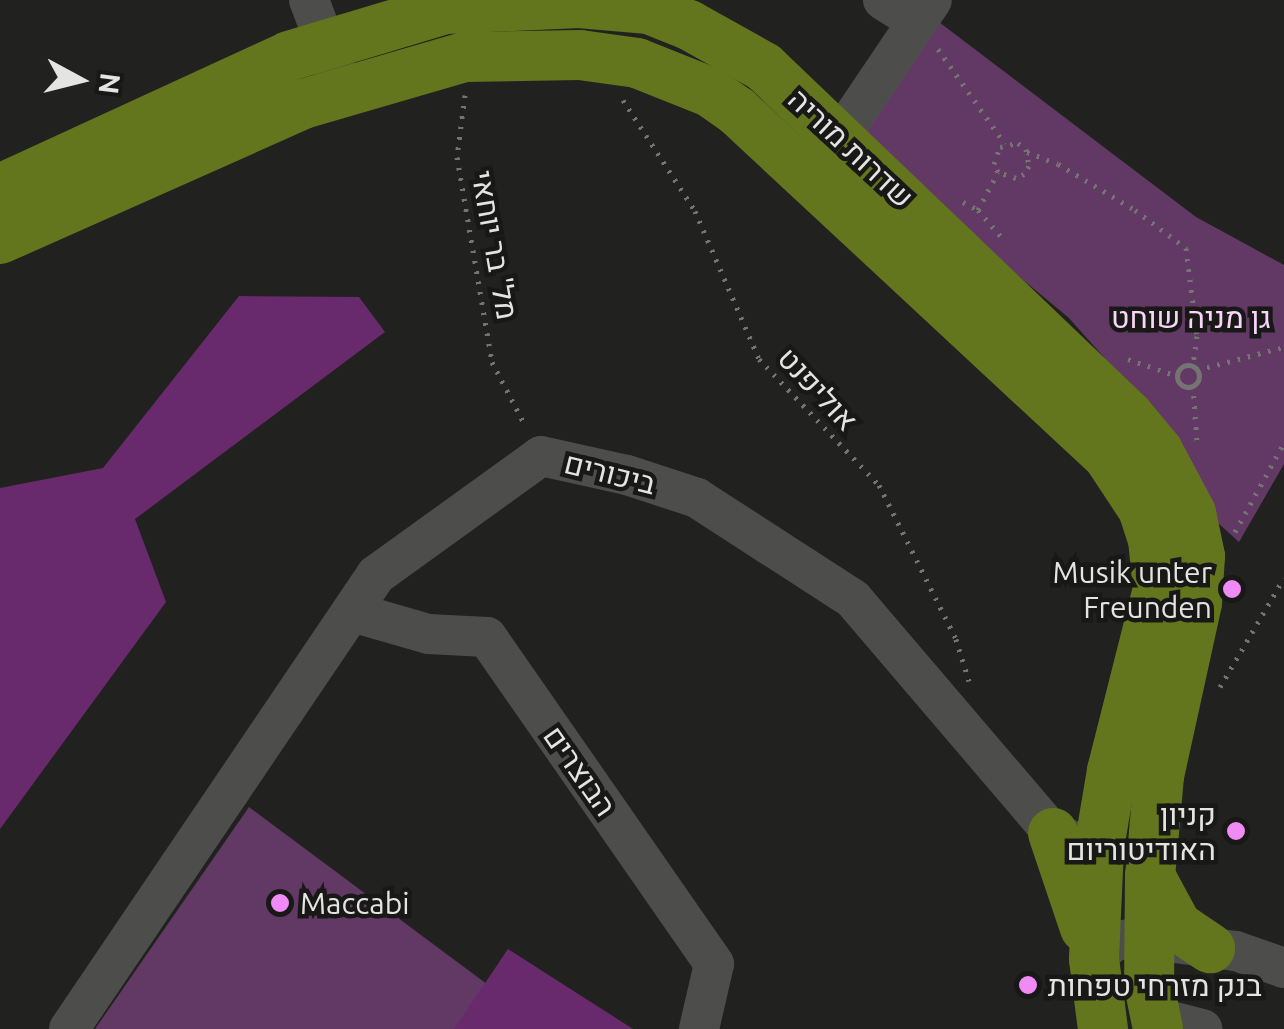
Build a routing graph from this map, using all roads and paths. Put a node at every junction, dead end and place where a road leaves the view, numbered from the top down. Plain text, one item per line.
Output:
1 (348, 0) edge
2 (883, 0) edge
3 (659, 5) edge
4 (923, 13) edge
5 (420, 16) junction
6 (317, 22) edge
7 (342, 90) junction
8 (466, 91) dead end
9 (619, 95) dead end
10 (845, 142) junction
11 (1005, 144) junction
12 (1028, 152) junction
13 (998, 172) junction
14 (0, 189) edge
15 (978, 210) dead end
16 (0, 239) edge
17 (1284, 347) edge
18 (1195, 368) junction
19 (1284, 443) edge
20 (541, 456) junction
21 (1226, 548) dead end
22 (1284, 578) edge
23 (352, 612) junction
24 (972, 690) dead end
25 (1210, 704) dead end
26 (1154, 820) junction
27 (1076, 840) junction
28 (1150, 876) junction
29 (1148, 939) junction
30 (1210, 948) junction
31 (1094, 959) junction
32 (1284, 968) edge
33 (1156, 1023) edge
34 (70, 1029) edge
35 (699, 1029) edge
36 (1103, 1029) edge
37 (1202, 1029) edge

1 - 5 main road
2 - 4 street
3 - 5 main road, שדרות מוריה
3 - 10 main road, שדרות מוריה
4 - 10 street
4 - 11 path
5 - 6 main road, שדרות מוריה
6 - 7 street
6 - 14 main road, שדרות מוריה
7 - 16 main road, שדרות מוריה
7 - 27 main road, שדרות מוריה
8 - 20 path, מל' בר יוחאי
9 - 24 path, אוליפנט
10 - 26 main road, שדרות מוריה
11 - 12 path
11 - 13 path
12 - 13 path
12 - 18 path
13 - 15 path
17 - 18 path
18 - 18 path
19 - 21 path
20 - 23 street, ביכורים
20 - 27 street, ביכורים
22 - 25 path
23 - 34 street, ביכורים
23 - 35 street, הבוצרים
26 - 27 street
26 - 28 main road, שדרות מוריה
27 - 31 main road
28 - 29 main road, שדרות מוריה
28 - 30 main road
29 - 30 street
29 - 31 street
29 - 33 main road, שדרות מוריה
30 - 32 street
31 - 36 main road
33 - 37 street

